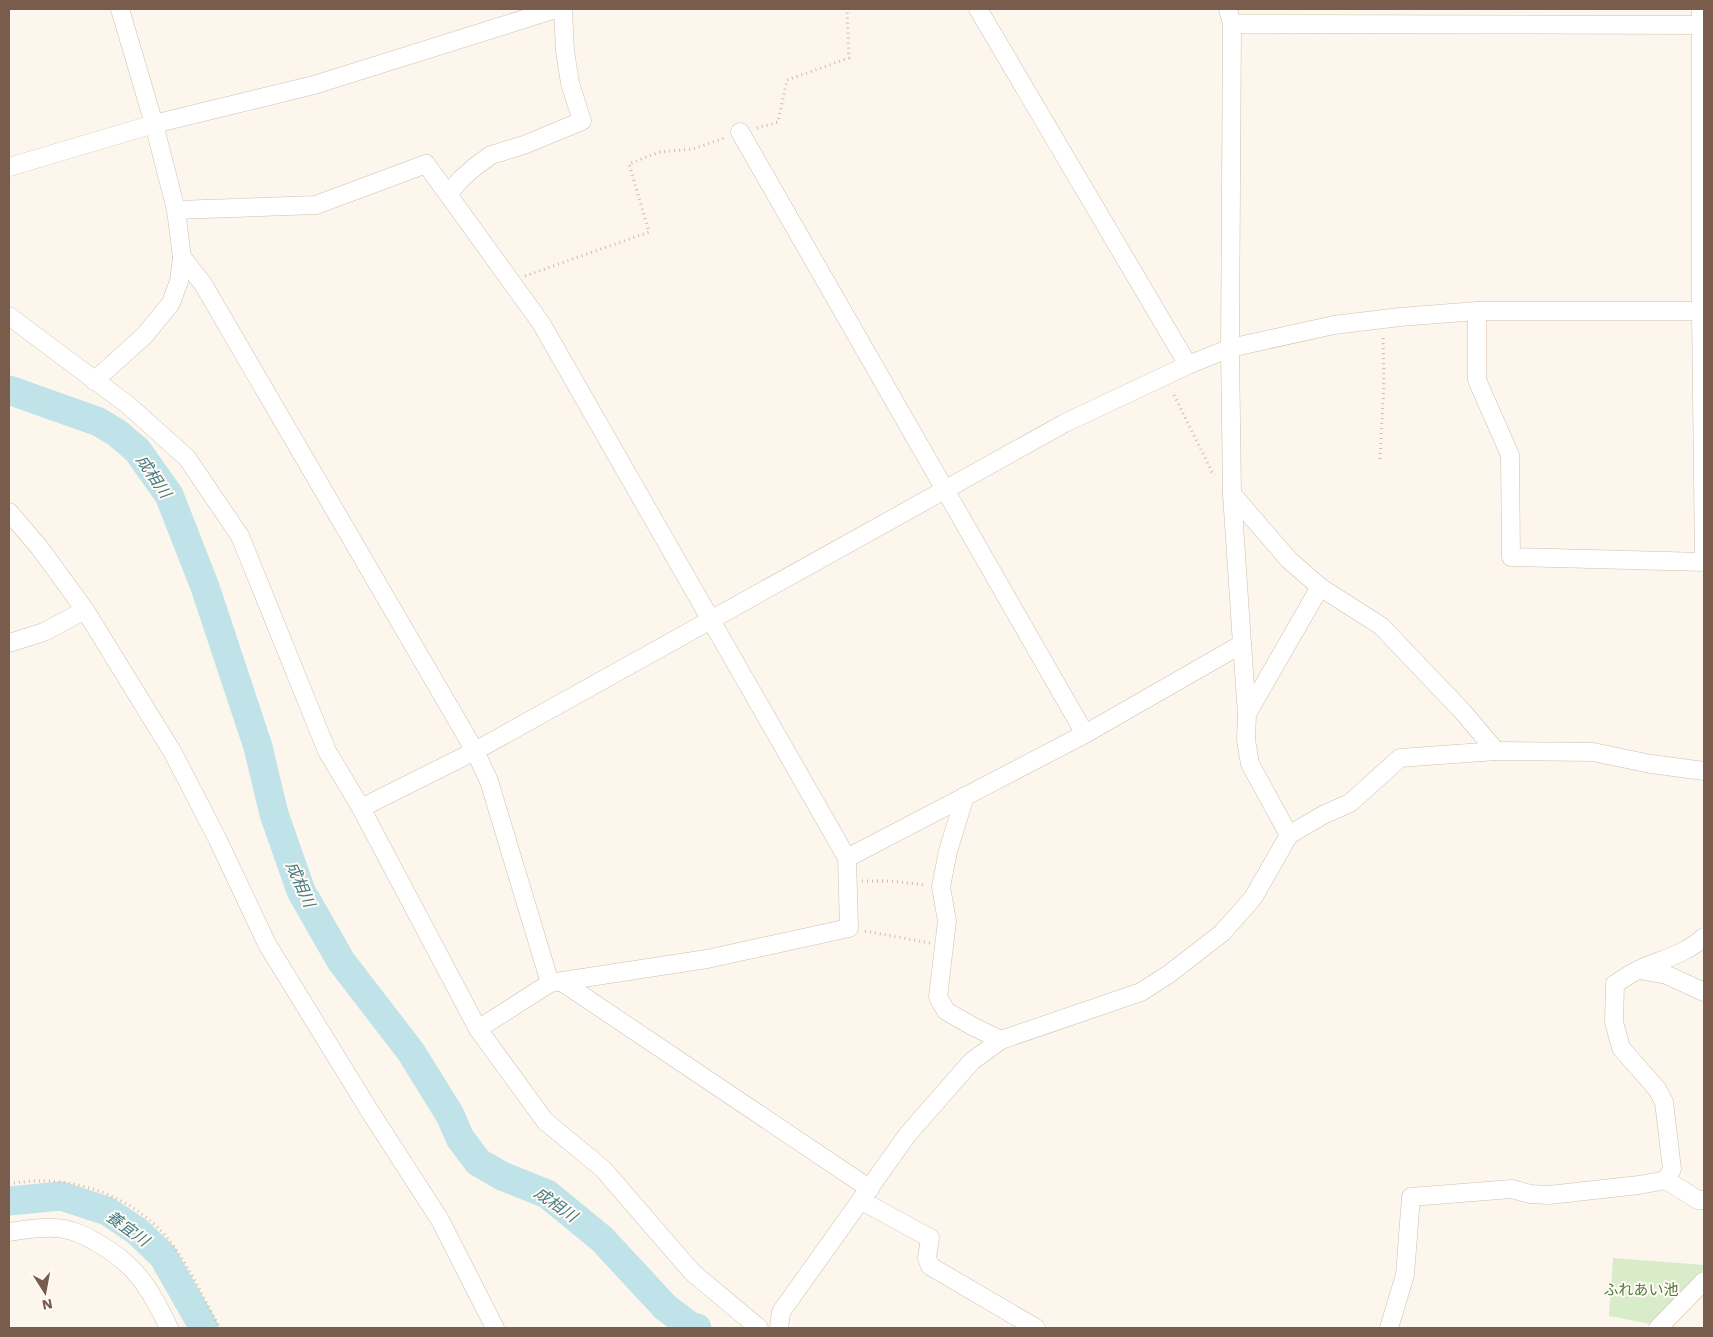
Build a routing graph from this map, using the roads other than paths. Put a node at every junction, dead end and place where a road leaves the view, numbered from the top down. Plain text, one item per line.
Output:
1 (120, 9) edge
2 (556, 9) edge
3 (563, 9) edge
4 (978, 9) edge
5 (1230, 16) edge
6 (1702, 20) edge
7 (154, 124) junction
8 (740, 132) road end
9 (9, 167) edge
10 (448, 194) junction
11 (176, 210) junction
12 (182, 258) junction
13 (1477, 311) junction
14 (1703, 312) edge
15 (9, 316) edge
16 (1230, 348) junction
17 (1188, 364) junction
18 (94, 381) junction
19 (946, 489) junction
20 (1232, 494) junction
21 (9, 512) edge
22 (1704, 562) edge
23 (1320, 587) junction
24 (85, 610) junction
25 (711, 619) junction
26 (9, 643) edge
27 (1242, 644) junction
28 (1247, 714) junction
29 (1084, 734) junction
30 (475, 751) junction
31 (1496, 751) junction
32 (1704, 771) edge
33 (965, 796) junction
34 (361, 808) junction
35 (1290, 835) junction
36 (847, 858) junction
37 (1704, 937) edge
38 (1638, 970) junction
39 (556, 983) junction
40 (1704, 992) edge
41 (478, 1029) junction
42 (1001, 1040) junction
43 (1666, 1180) junction
44 (866, 1195) junction
45 (1704, 1200) edge
46 (9, 1232) edge
47 (1704, 1281) edge
48 (170, 1328) edge
49 (496, 1328) edge
50 (759, 1328) edge
51 (779, 1328) edge
52 (1036, 1328) edge
53 (1389, 1328) edge
54 (1659, 1328) edge

1 - 7 street
2 - 7 street
3 - 10 street
4 - 17 street
5 - 6 street
5 - 16 street
6 - 14 street
7 - 9 street
7 - 11 street
8 - 19 street
10 - 11 street
10 - 25 street
11 - 12 street
12 - 18 street
12 - 30 street
13 - 14 street
13 - 16 street
13 - 22 street
14 - 22 street
15 - 18 street
16 - 17 street
16 - 20 street
17 - 19 street
18 - 34 street
19 - 25 street
19 - 29 street
20 - 23 street
20 - 27 street
21 - 24 street
23 - 28 street
23 - 31 street
24 - 26 street
24 - 49 street
25 - 30 street
25 - 36 street
27 - 28 street
27 - 29 street
28 - 35 street
29 - 33 street
30 - 34 street
30 - 39 street
31 - 32 street
31 - 35 street
33 - 36 street
33 - 42 street
34 - 41 street
35 - 42 street
36 - 39 street
37 - 38 street
38 - 40 street
38 - 43 street
39 - 41 street
39 - 44 street
41 - 50 street
42 - 44 street
43 - 45 street
43 - 53 street
44 - 51 street
44 - 52 street
46 - 48 street
47 - 54 street

